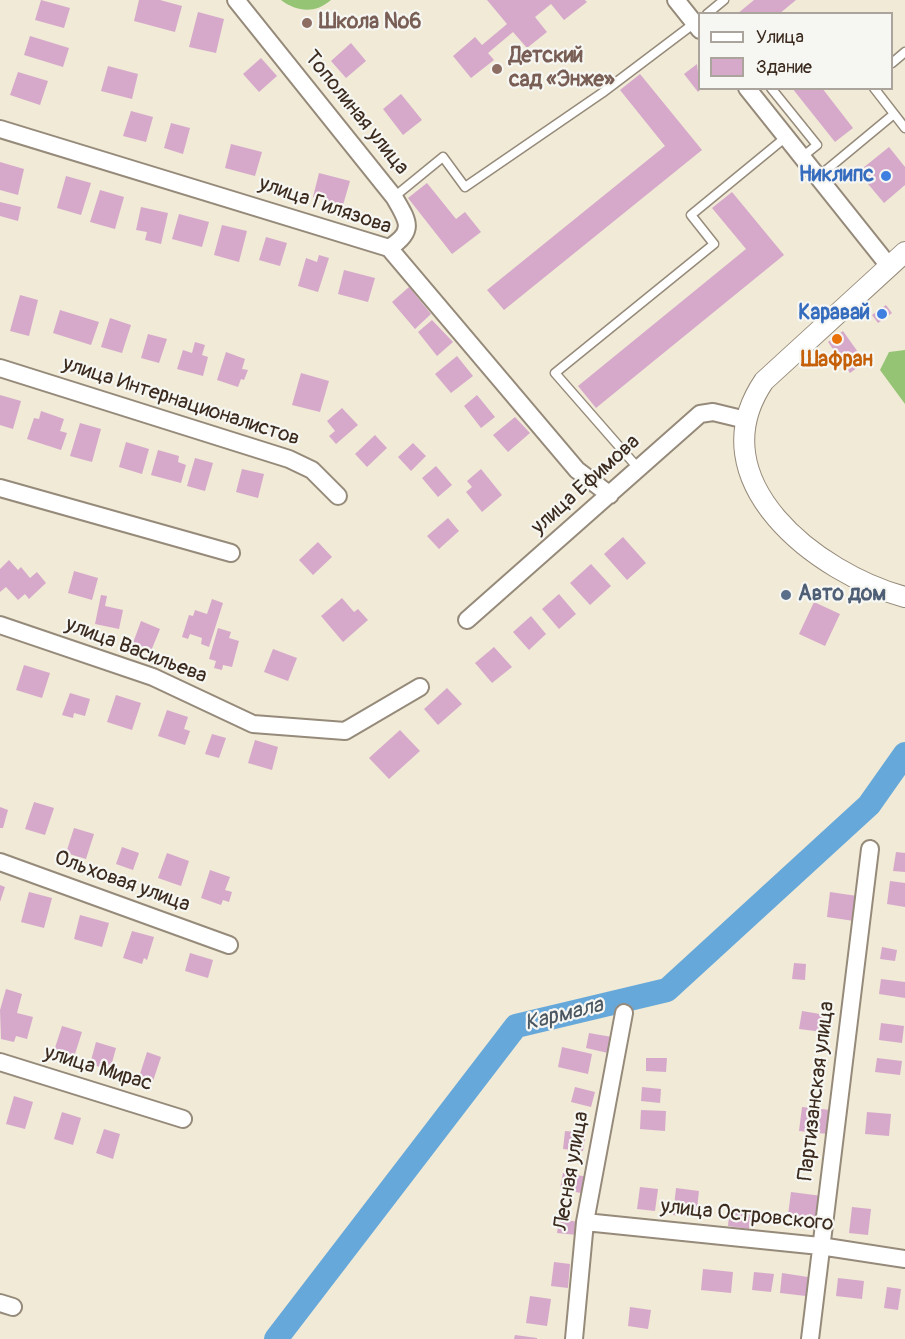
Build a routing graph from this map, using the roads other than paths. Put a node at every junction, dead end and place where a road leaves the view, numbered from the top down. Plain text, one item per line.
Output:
1 (236, 0) edge
2 (675, 0) edge
3 (724, 0) edge
4 (710, 12) edge
5 (698, 19) edge
6 (698, 22) edge
7 (905, 52) edge
8 (893, 61) edge
9 (749, 90) edge
10 (773, 90) edge
11 (876, 90) edge
12 (894, 114) junction
13 (905, 128) edge
14 (0, 129) edge
15 (786, 137) junction
16 (802, 157) junction
17 (818, 177) junction
18 (394, 197) junction
19 (389, 248) junction
20 (905, 252) edge
21 (890, 266) junction
22 (0, 368) edge
23 (746, 420) junction
24 (638, 468) junction
25 (0, 488) edge
26 (610, 495) junction
27 (338, 496) dead end
28 (231, 553) dead end
29 (905, 597) edge
30 (467, 620) dead end
31 (0, 625) edge
32 (420, 687) dead end
33 (870, 849) dead end
34 (0, 862) edge
35 (229, 945) dead end
36 (624, 1012) dead end
37 (0, 1062) edge
38 (183, 1119) dead end
39 (585, 1222) junction
40 (820, 1246) junction
41 (905, 1259) edge
42 (574, 1339) edge
43 (810, 1339) edge

1 - 18 street, Тополиная улица
2 - 5 street
3 - 4 lane
6 - 18 lane
7 - 8 lane
9 - 15 street
10 - 16 lane
11 - 12 lane
12 - 13 lane
12 - 17 lane
14 - 19 street, улица Гилязова
15 - 16 street
15 - 24 lane
16 - 17 street
17 - 21 street
18 - 19 street, Тополиная улица
19 - 26 street, улица Гилязова
20 - 21 street
21 - 23 street
22 - 27 street, улица Интернационалистов
23 - 24 street, улица Ефимова
23 - 29 street
24 - 26 street, улица Ефимова
25 - 28 street
26 - 30 street, улица Ефимова
31 - 32 street, улица Васильева
33 - 40 street, Партизанская улица
34 - 35 street, Ольховая улица
36 - 39 street, Лесная улица
37 - 38 street, улица Мирас
39 - 40 street, улица Островского
39 - 42 street, Лесная улица
40 - 41 street, улица Островского
40 - 43 street, Партизанская улица

